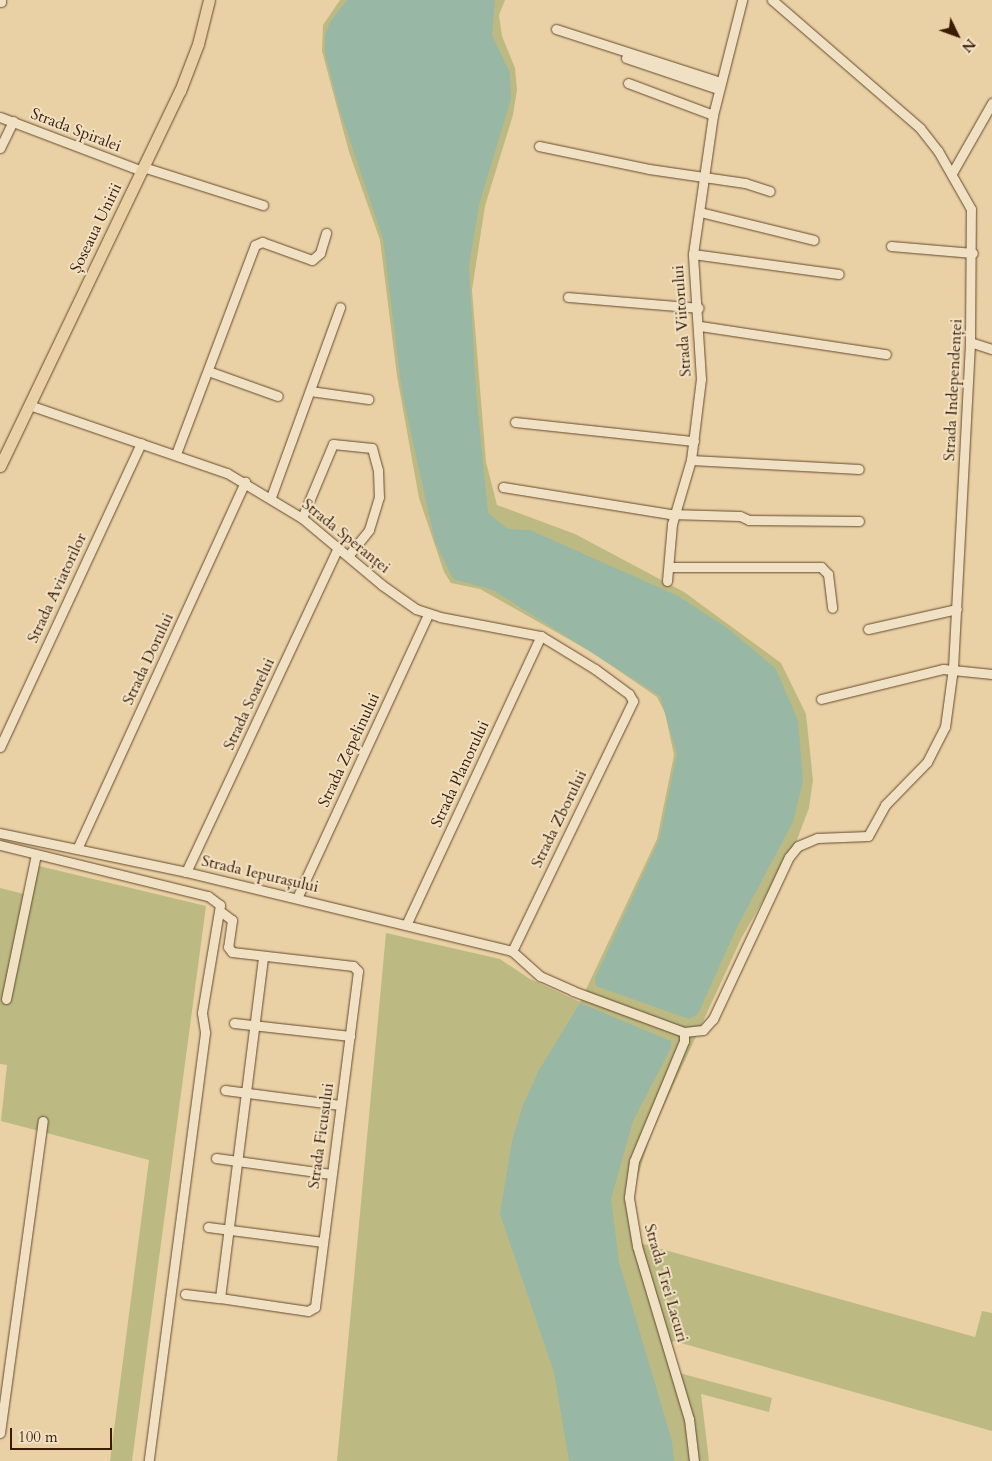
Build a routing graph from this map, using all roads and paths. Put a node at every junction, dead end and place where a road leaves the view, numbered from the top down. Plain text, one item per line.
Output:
1 (209, 0) edge
2 (742, 0) edge
3 (772, 0) edge
4 (556, 28) dead end
5 (600, 48) dead end
6 (628, 83) dead end
7 (719, 86) junction
8 (992, 103) edge
9 (713, 115) junction
10 (0, 117) edge
11 (13, 121) junction
12 (539, 146) dead end
13 (0, 148) edge
14 (142, 169) junction
15 (952, 173) junction
16 (706, 179) junction
17 (770, 191) dead end
18 (263, 205) dead end
19 (700, 212) junction
20 (326, 233) dead end
21 (814, 240) dead end
22 (891, 246) dead end
23 (973, 253) junction
24 (693, 254) junction
25 (839, 274) dead end
26 (568, 297) dead end
27 (340, 307) dead end
28 (699, 308) junction
29 (700, 326) junction
30 (970, 342) junction
31 (992, 349) edge
32 (886, 354) dead end
33 (208, 371) junction
34 (310, 391) junction
35 (278, 396) dead end
36 (368, 399) dead end
37 (29, 405) junction
38 (515, 422) dead end
39 (694, 441) junction
40 (140, 443) junction
41 (176, 454) junction
42 (691, 460) junction
43 (0, 466) edge
44 (859, 469) dead end
45 (245, 482) junction
46 (503, 487) dead end
47 (271, 498) junction
48 (675, 512) junction
49 (302, 518) junction
50 (858, 521) dead end
51 (338, 548) junction
52 (348, 556) junction
53 (670, 567) junction
54 (667, 581) dead end
55 (832, 608) dead end
56 (957, 609) junction
57 (428, 614) junction
58 (868, 630) dead end
59 (541, 636) junction
60 (953, 668) junction
61 (992, 674) edge
62 (821, 699) dead end
63 (633, 701) joint
64 (0, 747) edge
65 (0, 833) edge
66 (0, 845) edge
67 (77, 849) junction
68 (36, 854) junction
69 (186, 872) junction
70 (297, 898) junction
71 (220, 908) junction
72 (406, 924) junction
73 (512, 951) junction
74 (263, 956) junction
75 (6, 999) dead end
76 (234, 1023) dead end
77 (254, 1024) junction
78 (684, 1032) junction
79 (350, 1036) junction
80 (225, 1090) dead end
81 (244, 1092) junction
82 (340, 1105) junction
83 (43, 1121) dead end
84 (216, 1158) dead end
85 (236, 1160) junction
86 (331, 1174) junction
87 (208, 1227) dead end
88 (228, 1230) junction
89 (323, 1242) junction
90 (185, 1294) dead end
91 (220, 1298) junction
92 (0, 1433) edge
93 (149, 1461) edge
94 (694, 1461) edge

1 - 14 main road, Șoseaua Unirii
2 - 7 street, Strada Viitorului
3 - 15 street, Strada Independenței
4 - 7 street
5 - 7 street
6 - 9 street
7 - 9 street, Strada Viitorului
8 - 15 street
9 - 16 street, Strada Viitorului
10 - 11 street, Strada Spiralei
11 - 13 street
11 - 14 street, Strada Spiralei
12 - 16 street
14 - 18 street, Strada Spiralei
14 - 37 main road, Șoseaua Unirii
15 - 23 street, Strada Independenței
16 - 17 street
16 - 19 street, Strada Viitorului
19 - 21 street
19 - 24 street, Strada Viitorului
20 - 33 street
22 - 23 street
23 - 30 street, Strada Independenței
24 - 25 street
24 - 28 street, Strada Viitorului
26 - 28 street
27 - 34 street
28 - 29 street, Strada Viitorului
29 - 32 street
29 - 39 street, Strada Viitorului
30 - 31 street
30 - 56 street, Strada Independenței
33 - 35 street
33 - 41 street
34 - 36 street
34 - 47 street
37 - 40 street, Strada Speranței
37 - 43 main road, Șoseaua Unirii
38 - 39 street
39 - 42 street, Strada Viitorului
40 - 41 street, Strada Speranței
40 - 64 street, Strada Aviatorilor
41 - 45 street, Strada Speranței
42 - 44 street
42 - 48 street, Strada Viitorului
45 - 47 street, Strada Speranței
45 - 67 street, Strada Dorului
46 - 48 street
47 - 49 street, Strada Speranței
48 - 50 street
48 - 53 street, Strada Viitorului
49 - 51 street, Strada Speranței
49 - 52 street
51 - 52 street, Strada Speranței
51 - 69 street, Strada Soarelui
52 - 57 street, Strada Speranței
53 - 54 street, Strada Viitorului
53 - 55 street
56 - 58 street
56 - 60 street, Strada Independenței
57 - 59 street, Strada Speranței
57 - 70 street, Strada Zepelinului
59 - 63 street, Strada Speranței
59 - 72 street, Strada Planorului
60 - 61 street
60 - 62 street
60 - 78 street, Strada Independenței
63 - 73 street, Strada Zborului
65 - 67 street, Strada Iepurașului
66 - 68 street, Strada Iepurașului
67 - 69 street, Strada Iepurașului
68 - 71 street, Strada Iepurașului
68 - 75 street
69 - 70 street, Strada Iepurașului
70 - 72 street, Strada Iepurașului
71 - 74 street, Strada Ficusului
71 - 93 street
72 - 73 street, Strada Iepurașului
73 - 78 street
74 - 77 street
74 - 79 street, Strada Ficusului
76 - 77 street
77 - 79 street
77 - 81 street
78 - 94 street, Strada Trei Lacuri
79 - 82 street, Strada Ficusului
80 - 81 street
81 - 82 street
81 - 85 street
82 - 86 street, Strada Ficusului
83 - 92 street
84 - 85 street
85 - 86 street
85 - 88 street
86 - 89 street, Strada Ficusului
87 - 88 street
88 - 89 street
88 - 91 street
89 - 91 street, Strada Ficusului
90 - 91 street, Strada Ficusului

